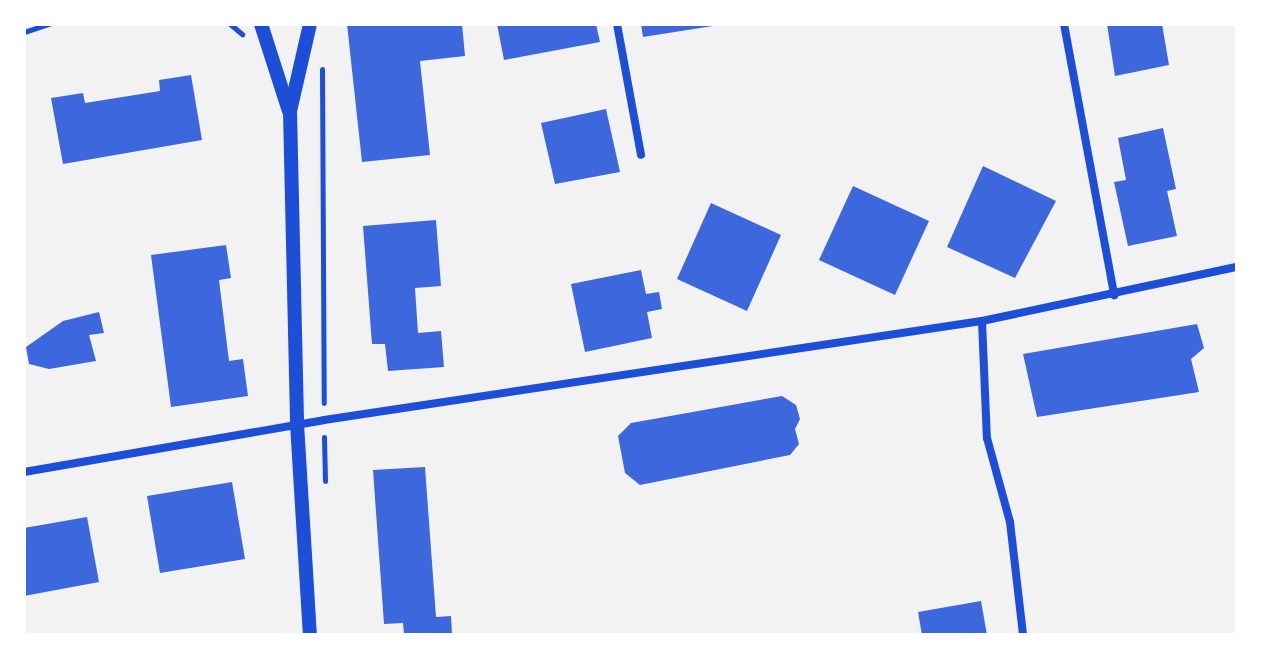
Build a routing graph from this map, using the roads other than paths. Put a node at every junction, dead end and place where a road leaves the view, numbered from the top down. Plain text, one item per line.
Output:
1 (261, 24) edge
2 (310, 24) edge
3 (617, 24) edge
4 (1064, 24) edge
5 (290, 111) junction
6 (641, 155) dead end
7 (1237, 267) edge
8 (1114, 295) junction
9 (982, 321) junction
10 (297, 424) junction
11 (24, 472) edge
12 (310, 635) edge
13 (1023, 635) edge

1 - 5 street
2 - 5 street
3 - 6 street
4 - 8 street
5 - 10 street
7 - 8 street
8 - 9 street
9 - 10 street
9 - 13 street
10 - 11 street
10 - 12 street

